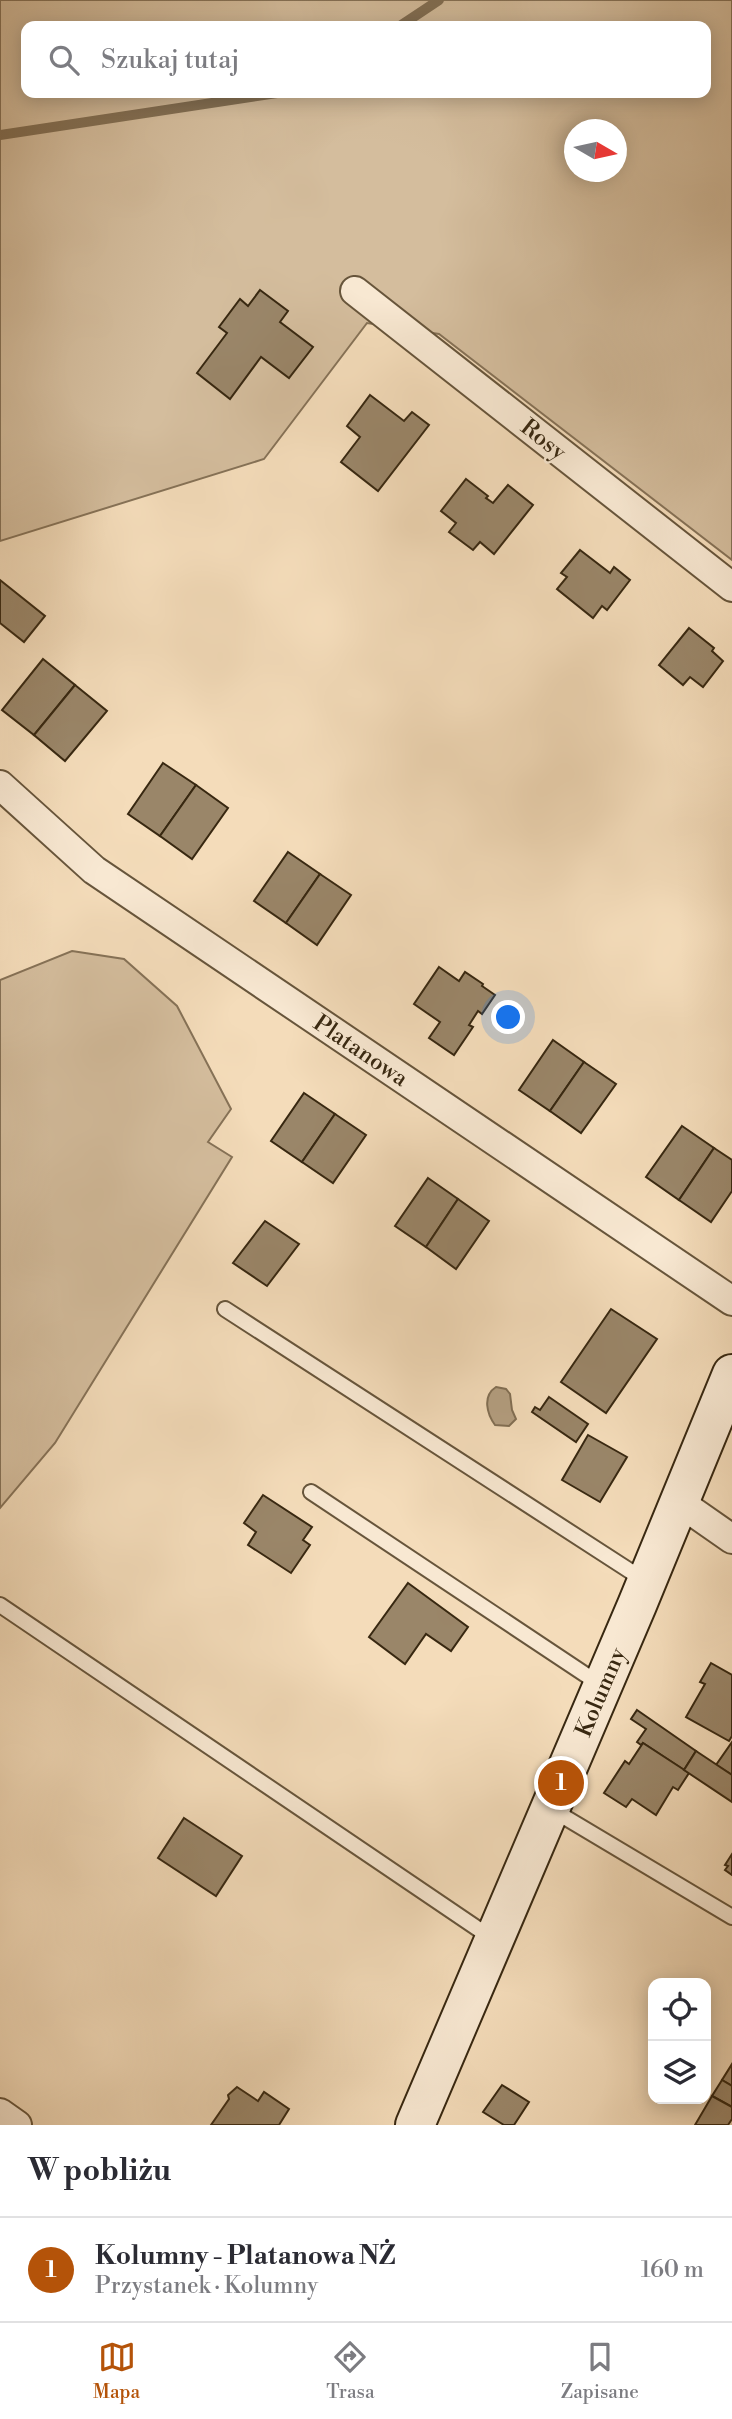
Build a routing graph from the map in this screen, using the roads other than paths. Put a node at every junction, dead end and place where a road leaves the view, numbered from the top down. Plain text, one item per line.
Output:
1 (355, 291) dead end
2 (732, 587) edge
3 (0, 785) edge
4 (732, 1301) edge
5 (225, 1310) dead end
6 (732, 1374) edge
7 (311, 1492) dead end
8 (679, 1502) junction
9 (732, 1539) edge
10 (646, 1581) junction
11 (0, 1605) edge
12 (602, 1686) junction
13 (550, 1808) junction
14 (732, 1917) edge
15 (494, 1940) junction
16 (0, 2113) edge
17 (18, 2125) edge
18 (415, 2125) edge

1 - 2 street, Rosy
3 - 4 street, Platanowa
5 - 10 lane
6 - 8 street, Kolumny
7 - 12 lane
8 - 9 street
8 - 10 street, Kolumny
10 - 12 street, Kolumny
11 - 15 lane
12 - 13 street, Kolumny
13 - 14 lane
13 - 15 street, Kolumny
15 - 18 street, Kolumny
16 - 17 street

